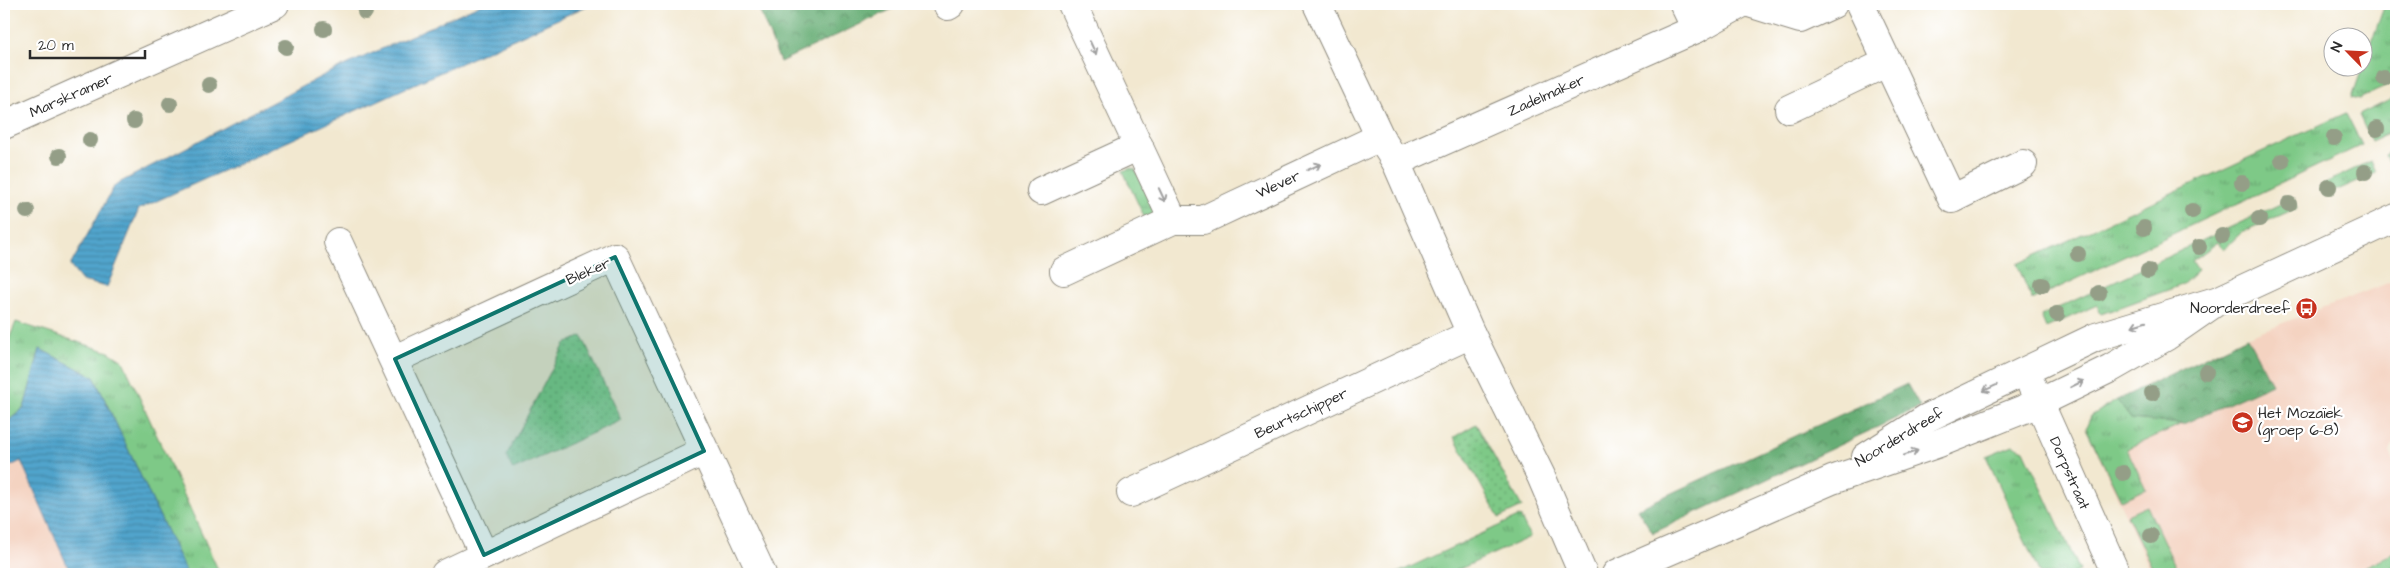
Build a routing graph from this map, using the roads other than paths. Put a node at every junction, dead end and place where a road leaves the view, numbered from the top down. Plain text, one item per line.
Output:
1 (275, 4) edge
2 (1072, 4) edge
3 (1317, 4) edge
4 (1684, 4) edge
5 (1741, 4) edge
6 (1752, 4) edge
7 (1832, 4) edge
8 (1860, 4) edge
9 (238, 12) edge
10 (1696, 29) junction
11 (1888, 62) junction
12 (1789, 109) dead end
13 (4, 125) edge
14 (1380, 137) junction
15 (1139, 146) junction
16 (1396, 162) junction
17 (2023, 164) dead end
18 (1041, 191) dead end
19 (2396, 218) edge
20 (1174, 220) junction
21 (338, 242) dead end
22 (1064, 271) dead end
23 (2220, 300) junction
24 (1471, 334) junction
25 (395, 359) junction
26 (2026, 372) junction
27 (2039, 403) junction
28 (704, 451) junction
29 (1832, 480) junction
30 (1131, 493) dead end
31 (484, 555) junction
32 (445, 574) edge
33 (762, 574) edge
34 (1583, 574) edge
35 (1616, 574) edge
36 (2116, 574) edge

1 - 9 street, Marskramer
2 -> 15 street
3 - 14 street
4 - 10 street
5 - 10 street, Zadelmaker
6 - 7 street
8 - 11 street
9 - 13 street, Marskramer
10 - 16 street, Zadelmaker
11 - 12 street
11 - 17 street
14 - 16 street
20 -> 14 street, Wever
15 - 18 street
15 -> 20 street
16 - 24 street
19 - 23 street, Noorderdreef
20 - 22 street, Wever
21 - 25 street
23 -> 26 street, Noorderdreef
27 -> 23 street, Noorderdreef
24 - 30 street, Beurtschipper
24 - 34 street
25 - 28 street, Bleker
25 - 31 street
26 - 27 street, Dorpstraat
26 -> 29 street, Noorderdreef
29 -> 27 street, Noorderdreef
27 - 36 street, Dorpstraat
28 - 31 street
28 - 33 street, Bleker
29 - 35 street, Noorderdreef
31 - 32 street

